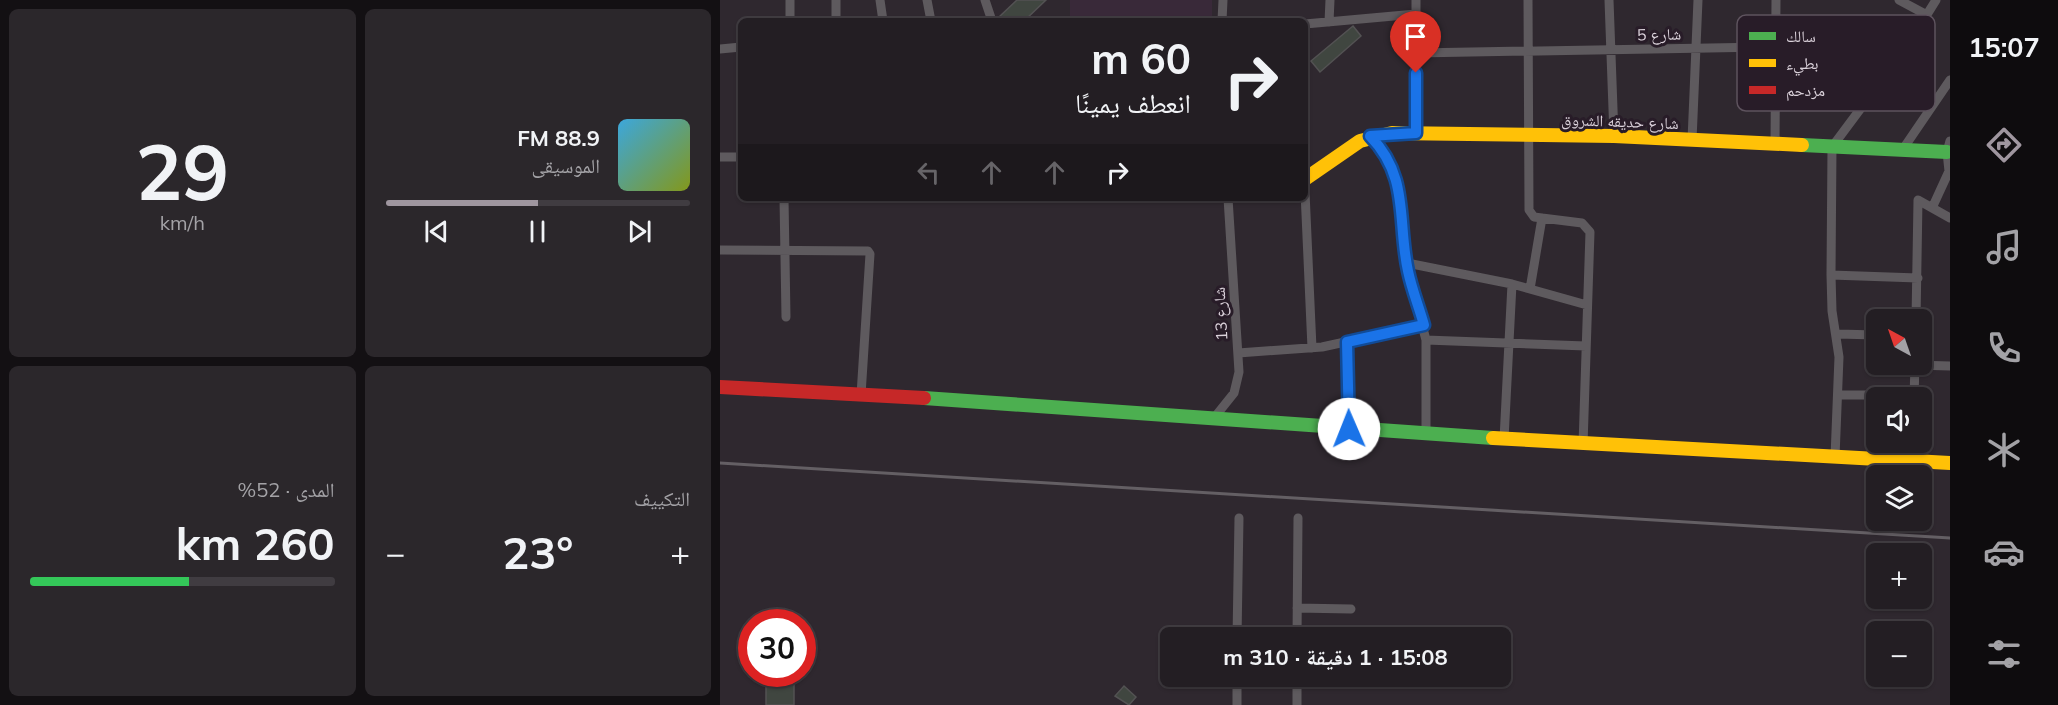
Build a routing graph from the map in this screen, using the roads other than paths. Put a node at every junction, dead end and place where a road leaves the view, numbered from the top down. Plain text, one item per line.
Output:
1 (790, 0) edge
2 (836, 0) edge
3 (880, 0) edge
4 (927, 0) edge
5 (985, 0) edge
6 (1223, 0) edge
7 (1330, 0) edge
8 (1416, 0) edge
9 (1528, 0) edge
10 (1610, 0) edge
11 (1698, 0) edge
12 (1899, 0) edge
13 (1936, 0) edge
14 (1416, 14) junction
15 (1927, 15) joint
16 (790, 18) edge
17 (837, 18) edge
18 (883, 18) edge
19 (930, 18) edge
20 (991, 18) edge
21 (1222, 18) edge
22 (1329, 22) junction
23 (1308, 24) edge
24 (738, 47) edge
25 (1737, 47) edge
26 (1694, 48) junction
27 (720, 50) edge
28 (1611, 50) junction
29 (1529, 51) junction
30 (1416, 53) junction
31 (1950, 80) edge
32 (1935, 102) edge
33 (1775, 111) edge
34 (1859, 111) edge
35 (1929, 111) edge
36 (1416, 133) junction
37 (1530, 134) junction
38 (1370, 136) junction
39 (1614, 136) junction
40 (1692, 140) junction
41 (1775, 144) junction
42 (1949, 146) edge
43 (1832, 147) junction
44 (1903, 149) junction
45 (720, 157) edge
46 (738, 157) edge
47 (1308, 177) edge
48 (784, 201) edge
49 (1228, 201) edge
50 (1305, 201) edge
51 (1933, 206) junction
52 (1542, 218) junction
53 (1950, 218) edge
54 (720, 250) edge
55 (785, 250) junction
56 (1407, 263) junction
57 (1831, 275) junction
58 (1918, 278) junction
59 (1512, 284) junction
60 (1530, 289) junction
61 (1587, 304) junction
62 (1917, 309) edge
63 (786, 317) dead end
64 (1424, 325) junction
65 (1838, 334) junction
66 (1866, 335) edge
67 (1426, 340) junction
68 (1347, 342) junction
69 (1509, 343) junction
70 (1586, 346) junction
71 (1312, 348) junction
72 (1238, 353) junction
73 (1932, 365) edge
74 (1950, 366) edge
75 (720, 387) edge
76 (861, 395) junction
77 (1838, 395) junction
78 (1866, 395) edge
79 (1213, 419) junction
80 (1349, 429) junction
81 (1426, 434) junction
82 (1504, 439) junction
83 (1583, 445) junction
84 (1911, 453) edge
85 (1836, 457) junction
86 (1911, 461) junction
87 (1950, 463) edge
88 (1239, 518) dead end
89 (1298, 518) dead end
90 (1297, 608) junction
91 (1351, 609) dead end
92 (1238, 627) edge
93 (1297, 627) edge
94 (1237, 687) edge
95 (1297, 687) edge
96 (1237, 705) edge
97 (1297, 705) edge

1 - 16 street
2 - 17 street
3 - 18 street
4 - 19 street
5 - 20 street
6 - 21 street
7 - 22 street
8 - 14 street
9 - 29 street
10 - 28 street
11 - 26 street
12 - 15 street
13 - 15 street
14 - 22 street
14 - 30 street
22 - 23 street
24 - 27 street
25 - 26 street, شارع 5
26 - 28 street, شارع 5
26 - 40 street
28 - 29 street, شارع 5
28 - 39 street
29 - 30 street, شارع 5
29 - 37 street
30 - 36 street
31 - 32 street
33 - 41 street
34 - 43 street
35 - 44 street
36 - 37 street, شارع حديقه الشروق
36 - 38 street, شارع حديقه الشروق
37 - 39 street, شارع حديقه الشروق
37 - 52 street
38 - 47 street, شارع حديقه الشروق
38 - 56 street
39 - 40 street, شارع حديقه الشروق
40 - 41 street, شارع حديقه الشروق
41 - 43 street, شارع حديقه الشروق
42 - 44 street, شارع حديقه الشروق
42 - 51 street
43 - 44 street, شارع حديقه الشروق
43 - 57 street
45 - 46 street
48 - 55 street
49 - 72 street, شارع 13
50 - 71 street
51 - 53 street
51 - 58 street
52 - 60 street
52 - 61 street
54 - 55 street
55 - 63 street
55 - 76 street
56 - 59 street
56 - 64 street
57 - 58 street
57 - 65 street
58 - 62 street
59 - 60 street
59 - 69 street
60 - 61 street
61 - 70 street
64 - 67 street
64 - 68 street
65 - 66 street
65 - 77 street
67 - 69 street
67 - 81 street
68 - 71 street
68 - 80 street
69 - 70 street
69 - 82 street
70 - 83 street
71 - 72 street
72 - 79 street, شارع 13
73 - 74 street
75 - 76 street
76 - 79 street
77 - 78 street
77 - 85 street
79 - 80 street
80 - 81 street
81 - 82 street
82 - 83 street
83 - 85 street
84 - 86 street
85 - 86 street
86 - 87 street
88 - 92 street
89 - 90 street
90 - 91 street
90 - 93 street
94 - 96 street
95 - 97 street

